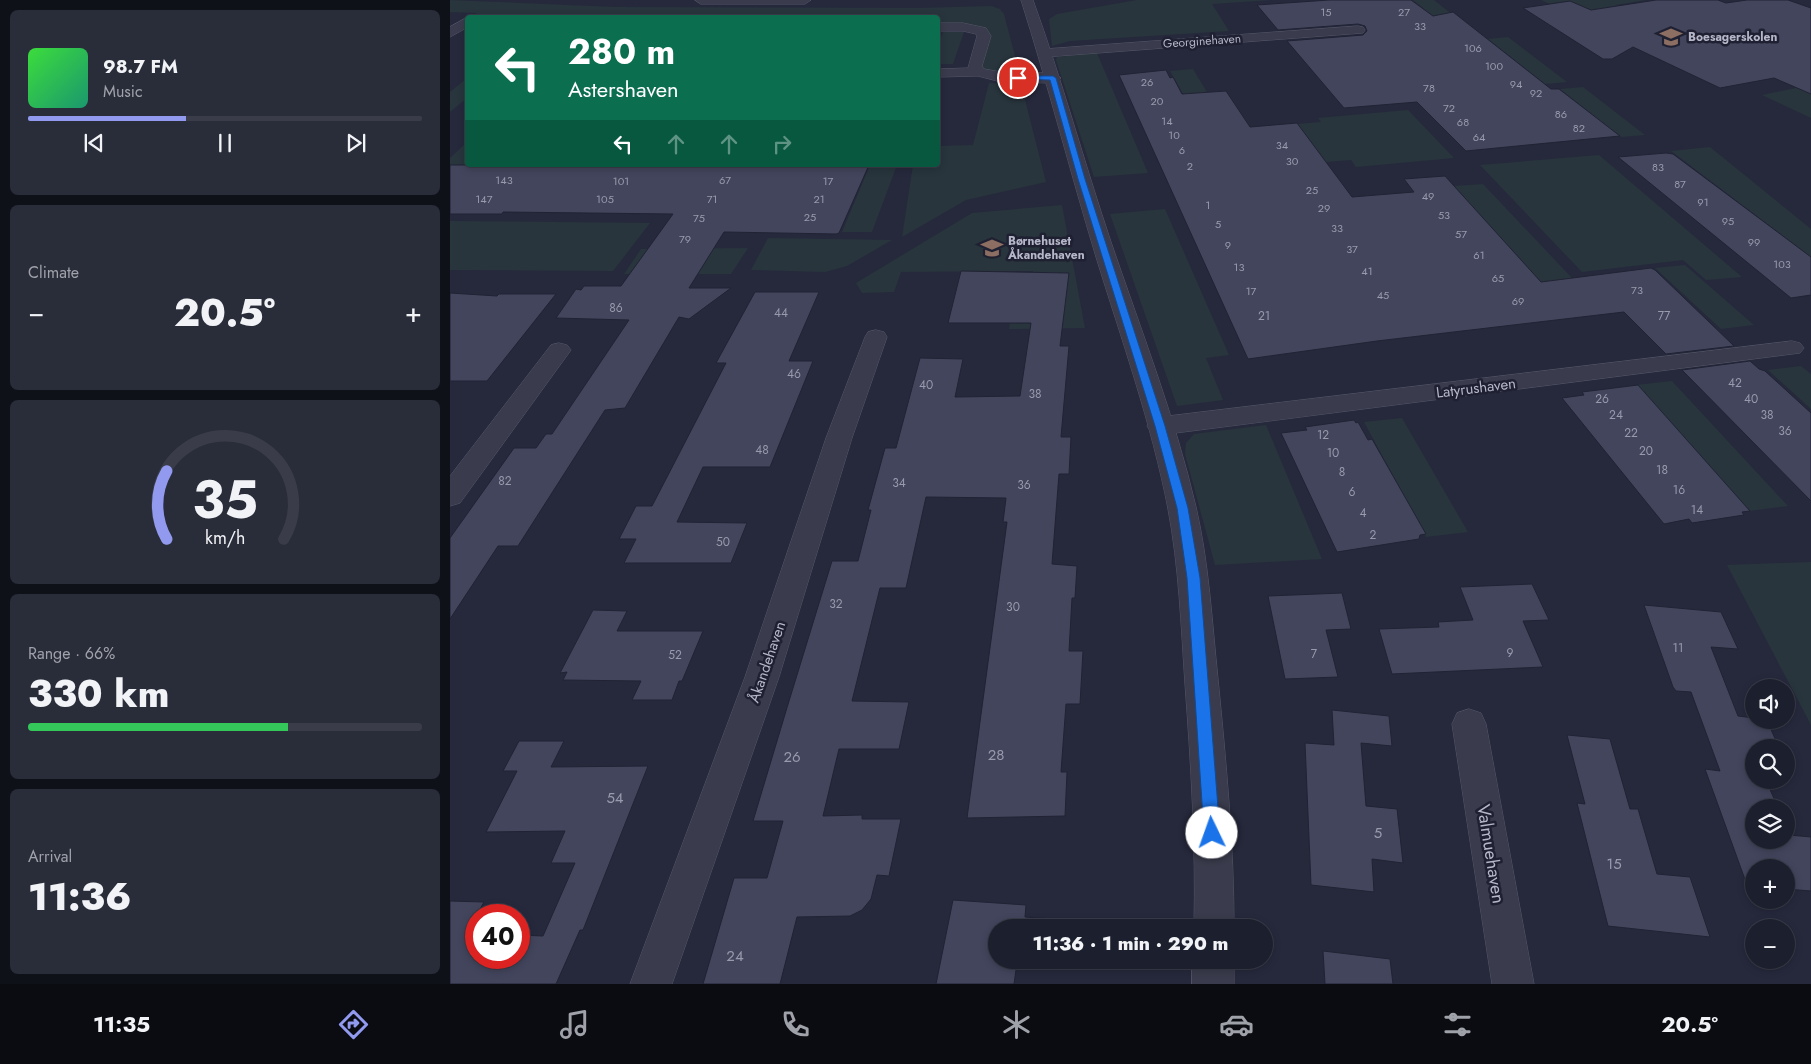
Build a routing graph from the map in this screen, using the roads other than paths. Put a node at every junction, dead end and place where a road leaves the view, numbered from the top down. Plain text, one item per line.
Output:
1 (701, 0) edge
2 (806, 0) edge
3 (1026, 0) edge
4 (450, 20) edge
5 (465, 20) edge
6 (465, 22) edge
7 (940, 27) edge
8 (1358, 30) dead end
9 (450, 33) edge
10 (1045, 53) junction
11 (978, 72) junction
12 (940, 73) edge
13 (1053, 78) junction
14 (876, 337) dead end
15 (1792, 348) dead end
16 (559, 350) dead end
17 (1160, 426) junction
18 (450, 496) edge
19 (1470, 724) dead end
20 (1214, 919) edge
21 (1213, 969) edge
22 (650, 984) edge
23 (1213, 984) edge
24 (1513, 984) edge

1 - 2 street
3 - 10 street
4 - 5 street
6 - 9 street
7 - 11 street
8 - 10 street, Georginehaven
10 - 13 street
11 - 12 street
11 - 13 street
13 - 17 street
14 - 22 street, Åkandehaven
15 - 17 street, Latyrushaven
16 - 18 street
17 - 20 street
19 - 24 street, Valmuehaven
21 - 23 street

